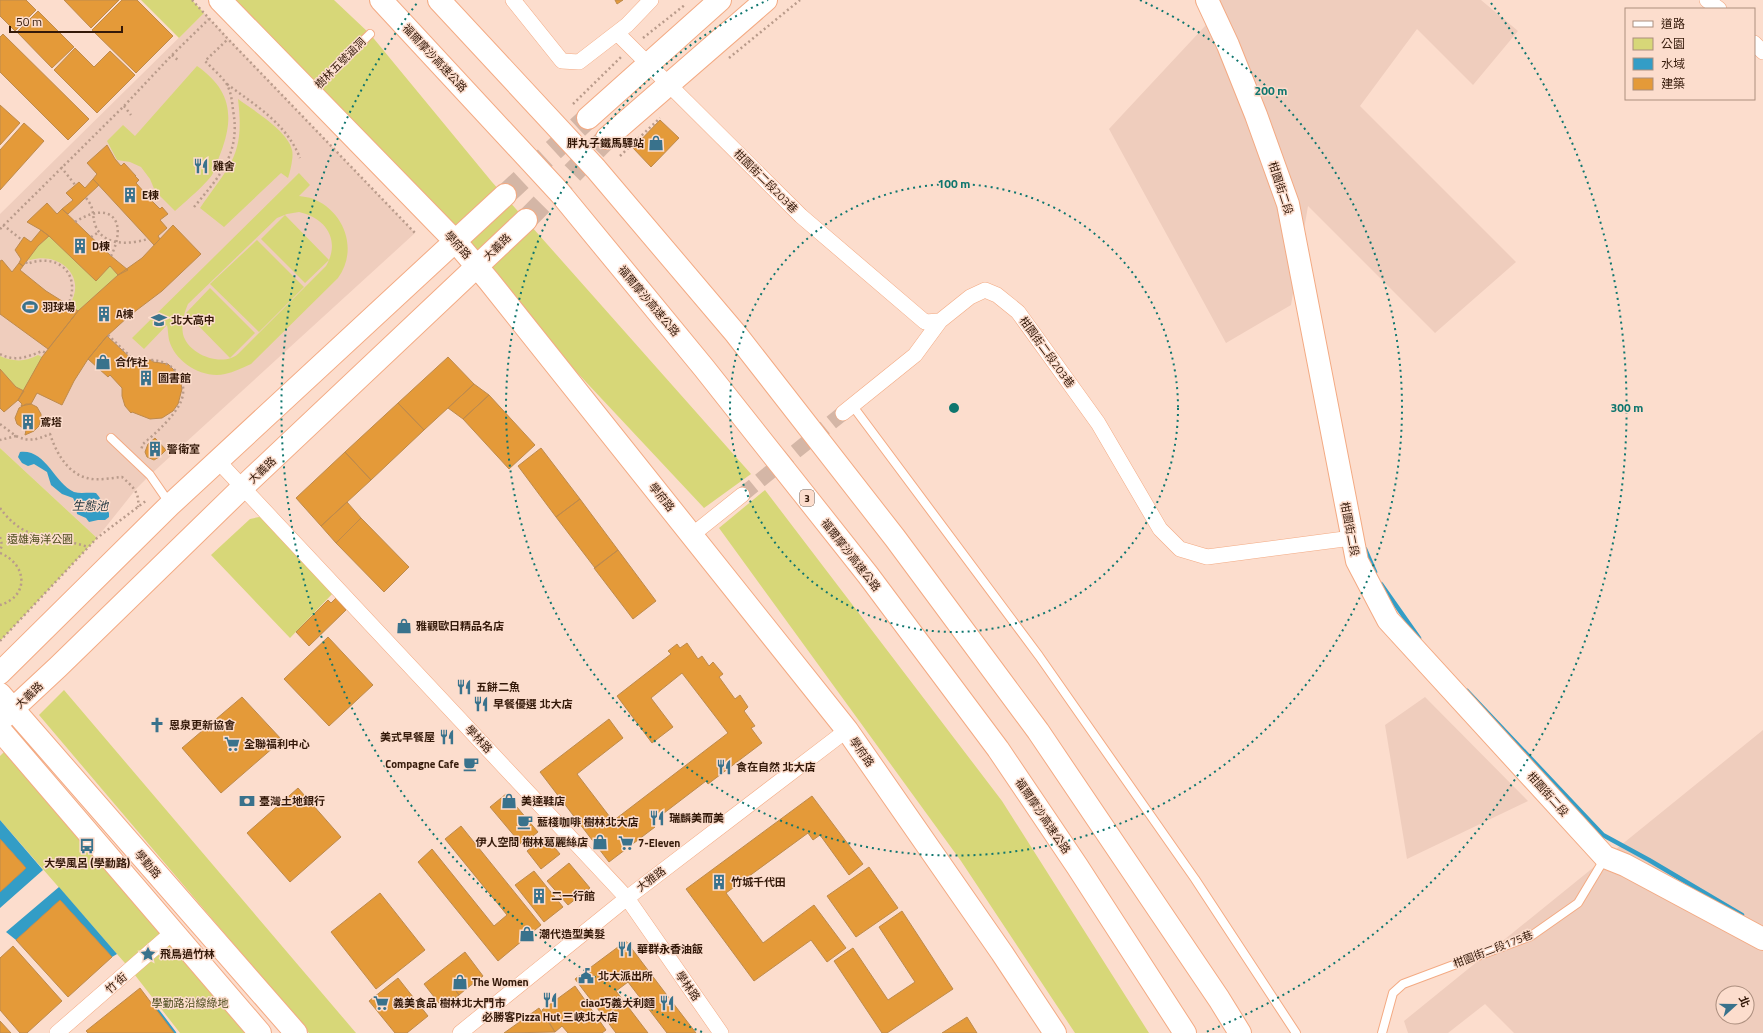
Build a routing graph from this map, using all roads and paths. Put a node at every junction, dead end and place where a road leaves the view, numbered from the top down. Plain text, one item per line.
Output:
1 (192, 0) edge
2 (220, 0) edge
3 (380, 0) edge
4 (440, 0) edge
5 (513, 0) edge
6 (651, 0) edge
7 (720, 0) edge
8 (766, 0) edge
9 (800, 0) edge
10 (1207, 0) edge
11 (1707, 0) edge
12 (1718, 8) edge
13 (209, 19) junction
14 (370, 34) dead end
15 (617, 34) junction
16 (228, 40) junction
17 (1755, 44) edge
18 (1763, 52) edge
19 (172, 55) junction
20 (179, 61) dead end
21 (648, 63) junction
22 (723, 63) dead end
23 (226, 84) junction
24 (675, 90) junction
25 (310, 92) junction
26 (124, 106) junction
27 (131, 115) dead end
28 (588, 118) tunnel mouth
29 (607, 138) tunnel mouth
30 (620, 156) dead end
31 (300, 158) dead end
32 (61, 167) junction
33 (76, 186) dead end
34 (505, 195) tunnel mouth
35 (86, 198) dead end
36 (194, 207) dead end
37 (94, 213) junction
38 (526, 220) tunnel mouth
39 (75, 222) dead end
40 (3, 225) junction
41 (0, 229) edge
42 (99, 232) junction
43 (415, 233) dead end
44 (91, 237) dead end
45 (148, 239) dead end
46 (22, 240) dead end
47 (117, 242) junction
48 (456, 242) junction
49 (110, 256) dead end
50 (26, 262) dead end
51 (477, 267) junction
52 (68, 305) dead end
53 (940, 321) junction
54 (108, 334) dead end
55 (46, 353) dead end
56 (0, 354) edge
57 (847, 409) joint
58 (0, 424) edge
59 (16, 436) junction
60 (111, 438) dead end
61 (0, 440) edge
62 (142, 453) dead end
63 (218, 461) junction
64 (243, 487) junction
65 (742, 495) tunnel mouth
66 (170, 505) junction
67 (138, 507) dead end
68 (0, 508) edge
69 (692, 535) junction
70 (0, 537) edge
71 (1352, 538) junction
72 (88, 547) dead end
73 (0, 552) edge
74 (0, 605) edge
75 (0, 673) edge
76 (5, 708) edge
77 (0, 730) edge
78 (847, 730) junction
79 (1605, 857) junction
80 (627, 898) junction
81 (173, 932) junction
82 (1763, 939) edge
83 (57, 1033) edge
84 (260, 1033) edge
85 (296, 1033) edge
86 (460, 1033) edge
87 (721, 1033) edge
88 (1055, 1033) edge
89 (1185, 1033) edge
90 (1240, 1033) edge
91 (1296, 1033) edge
92 (1382, 1033) edge

1 - 13 path
2 - 25 main road, 學府路
3 - 89 main road, 福爾摩沙高速公路 / 3
4 - 90 main road
5 - 15 street
6 - 15 street
7 - 21 main road
8 - 24 main road
9 - 22 path
10 - 71 main road, 柑園街二段
11 - 12 street
13 - 16 path
13 - 19 path
14 - 25 lane, 樹林五號涵洞
15 - 21 street, 柑園街二段203巷
16 - 23 path
16 - 43 path
17 - 18 street
19 - 20 path
19 - 26 path
21 - 24 street, 柑園街二段203巷
21 - 28 main road
23 - 31 path
23 - 36 path
24 - 29 main road
24 - 30 path
24 - 53 street, 柑園街二段203巷
25 - 48 main road, 學府路
26 - 27 path
26 - 32 path
32 - 33 path
32 - 40 path
34 - 48 main road
35 - 37 path
37 - 39 path
37 - 42 path
37 - 47 path
38 - 51 main road, 大義路
40 - 41 path
40 - 46 path
42 - 44 path
42 - 47 path
45 - 47 path
47 - 49 path
48 - 51 main road, 學府路
48 - 63 main road
50 - 52 path
51 - 64 main road, 大義路
51 - 69 main road, 學府路
53 - 57 street
53 - 71 street, 柑園街二段203巷
54 - 62 path
55 - 56 path
57 - 91 lane
58 - 59 path
59 - 61 path
59 - 67 path
60 - 66 lane
63 - 64 street, 學林路
63 - 66 main road
64 - 76 main road, 大義路
64 - 80 street, 學林路
65 - 69 street
66 - 75 main road
68 - 72 path
69 - 78 main road, 學府路
70 - 73 path
71 - 79 main road, 柑園街二段
73 - 74 path
76 - 85 main road, 學勤路
77 - 81 main road
78 - 80 street, 大雅路
78 - 88 main road, 學府路
79 - 82 main road, 柑園街二段
79 - 92 lane, 柑園街二段175巷
80 - 86 street, 大雅路
80 - 87 street, 學林路
81 - 83 street, 竹 街
81 - 84 main road

